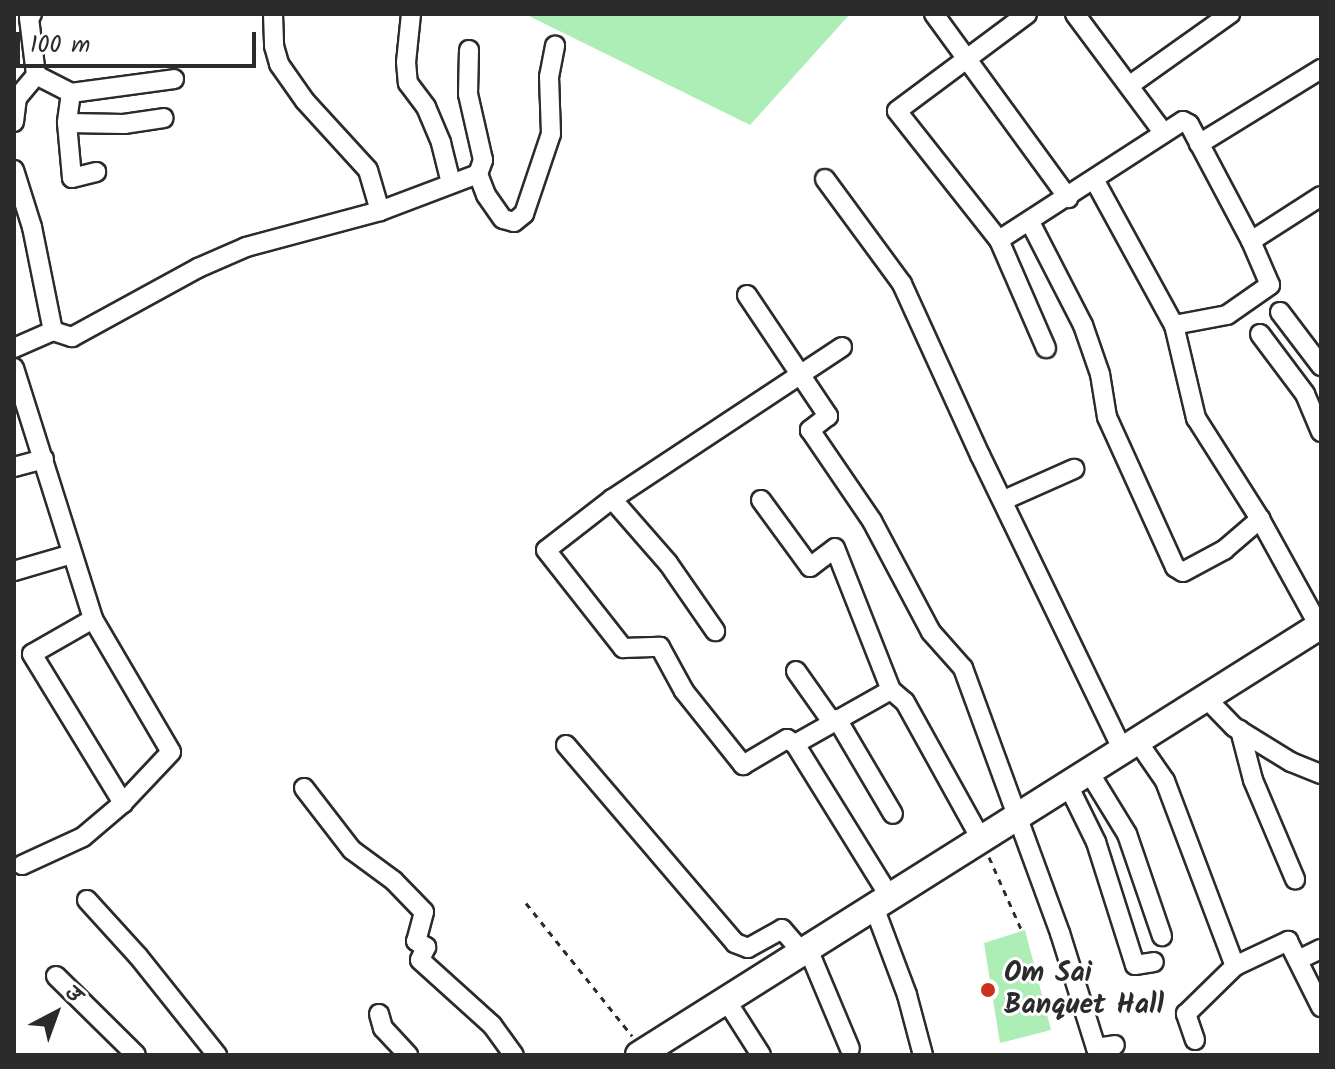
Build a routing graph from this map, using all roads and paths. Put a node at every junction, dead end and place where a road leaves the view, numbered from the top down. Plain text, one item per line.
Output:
1 (273, 14) edge
2 (411, 14) edge
3 (934, 14) edge
4 (1027, 14) edge
5 (1075, 14) edge
6 (1230, 14) edge
7 (29, 15) edge
8 (555, 46) dead end
9 (469, 50) dead end
10 (966, 56) junction
11 (1321, 69) edge
12 (36, 75) junction
13 (174, 79) dead end
14 (1130, 85) junction
15 (71, 93) junction
16 (164, 118) dead end
17 (14, 122) edge
18 (67, 123) junction
19 (1163, 132) junction
20 (1199, 144) junction
21 (14, 170) edge
22 (96, 172) dead end
23 (478, 174) junction
24 (825, 179) dead end
25 (1095, 181) junction
26 (451, 183) junction
27 (1321, 196) edge
28 (1068, 198) junction
29 (380, 211) junction
30 (1030, 222) junction
31 (999, 240) junction
32 (1251, 241) junction
33 (747, 295) dead end
34 (1280, 312) dead end
35 (1174, 325) junction
36 (53, 331) junction
37 (1260, 334) dead end
38 (842, 347) dead end
39 (14, 348) edge
40 (1046, 348) dead end
41 (1321, 366) edge
42 (14, 368) edge
43 (799, 374) junction
44 (1321, 432) edge
45 (44, 459) junction
46 (14, 467) edge
47 (1074, 469) dead end
48 (612, 499) junction
49 (761, 500) dead end
50 (1004, 500) junction
51 (1260, 519) junction
52 (72, 554) junction
53 (14, 571) edge
54 (93, 619) junction
55 (1320, 626) edge
56 (715, 631) dead end
57 (796, 671) dead end
58 (891, 690) junction
59 (1206, 698) junction
60 (835, 720) junction
61 (1240, 730) junction
62 (795, 744) junction
63 (566, 745) dead end
64 (1131, 746) junction
65 (1321, 774) edge
66 (1078, 779) junction
67 (304, 788) dead end
68 (123, 803) junction
69 (893, 814) dead end
70 (1016, 817) junction
71 (981, 839) junction
72 (22, 865) dead end
73 (1295, 879) dead end
74 (87, 900) dead end
75 (882, 902) junction
76 (526, 903) dead end
77 (1022, 931) dead end
78 (1162, 936) dead end
79 (1321, 949) edge
80 (805, 950) junction
81 (1298, 960) junction
82 (1154, 962) dead end
83 (1235, 966) junction
84 (56, 976) dead end
85 (1319, 996) edge
86 (726, 1000) junction
87 (379, 1014) dead end
88 (1195, 1040) dead end
89 (1115, 1045) dead end
90 (850, 1049) dead end
91 (657, 1050) edge
92 (136, 1055) edge
93 (217, 1055) edge
94 (408, 1055) edge
95 (514, 1055) edge
96 (761, 1055) edge
97 (923, 1055) edge

1 - 29 street
2 - 26 street
3 - 10 street
4 - 10 street
5 - 14 street
6 - 14 street
7 - 12 street
8 - 23 street
9 - 23 street
10 - 28 street
10 - 31 street
11 - 20 street
12 - 15 street
12 - 17 street
13 - 15 street
14 - 19 street
15 - 18 street
16 - 18 street
18 - 22 street
19 - 20 street
19 - 25 street
20 - 32 street
21 - 36 street
23 - 26 street
24 - 50 street
25 - 28 street
25 - 35 street
26 - 29 street
27 - 32 street
28 - 30 street
29 - 36 street
30 - 31 street
30 - 51 street
31 - 40 street
32 - 35 street
33 - 43 street
34 - 41 street
35 - 51 street
36 - 39 street
37 - 44 street
38 - 43 street
42 - 45 street
43 - 48 street
43 - 70 street
45 - 46 street
45 - 52 street
47 - 50 street
48 - 56 street
48 - 62 street
49 - 58 street
50 - 64 street
51 - 55 street
52 - 53 street
52 - 54 street
54 - 68 street
54 - 68 street
55 - 59 main road
57 - 60 street
58 - 60 street
58 - 71 street
59 - 61 street
59 - 64 main road
60 - 62 street
60 - 69 street
61 - 65 street
61 - 73 street
62 - 75 street
63 - 80 street
64 - 66 main road
64 - 83 street
66 - 70 main road
66 - 78 street
66 - 82 street
67 - 95 street
68 - 72 street
70 - 71 main road
70 - 89 street
71 - 75 main road
71 - 77 path
74 - 93 street
75 - 80 main road
75 - 97 street
76 - 91 path
79 - 81 street
80 - 86 main road
80 - 90 street
81 - 83 street
81 - 85 street
83 - 88 street
84 - 92 street
86 - 91 main road
86 - 96 street
87 - 94 street

